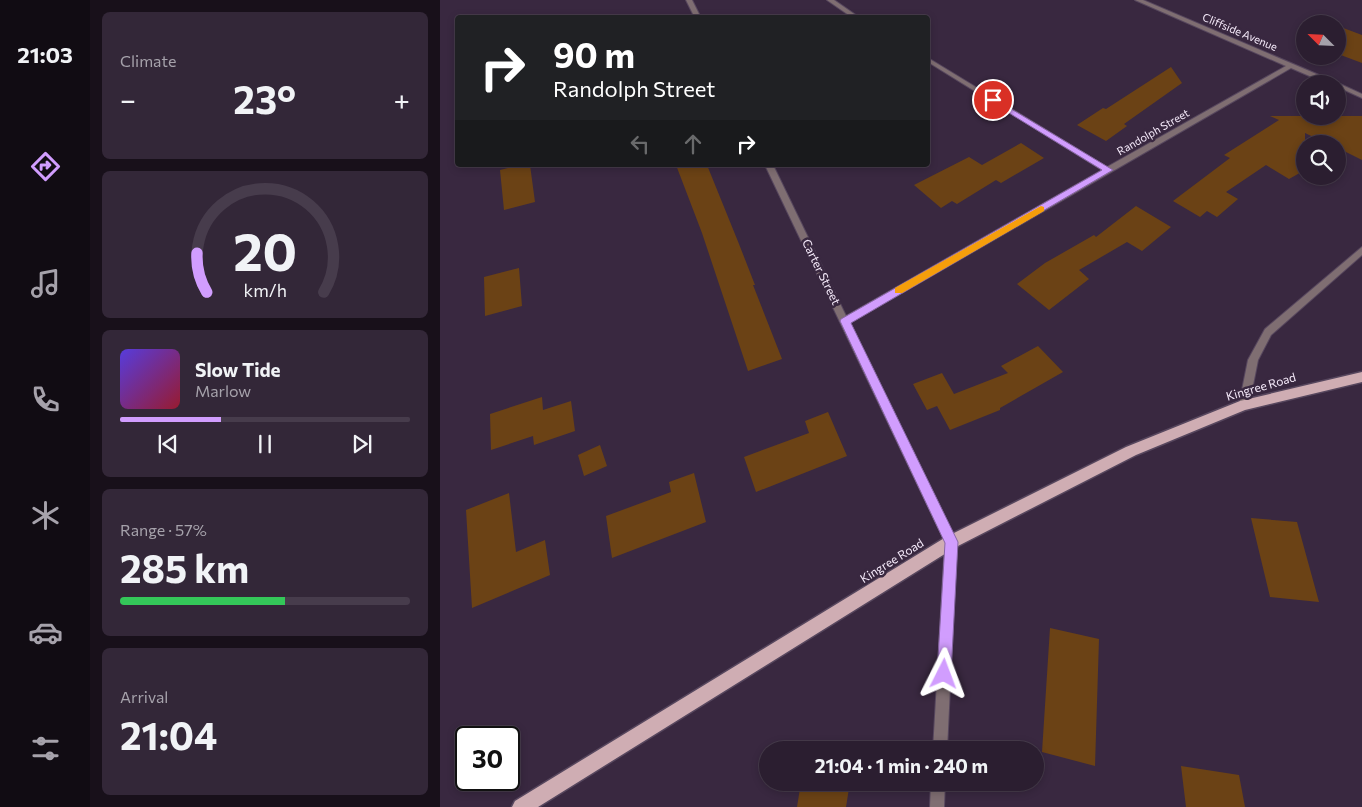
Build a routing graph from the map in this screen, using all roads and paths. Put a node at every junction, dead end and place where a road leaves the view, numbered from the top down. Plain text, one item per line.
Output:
1 (689, 0) edge
2 (830, 0) edge
3 (1138, 0) edge
4 (696, 15) edge
5 (853, 15) edge
6 (930, 61) edge
7 (1291, 65) junction
8 (1314, 75) edge
9 (1346, 89) edge
10 (1362, 96) edge
11 (770, 167) edge
12 (1108, 170) junction
13 (1362, 250) edge
14 (845, 321) junction
15 (1362, 377) edge
16 (1244, 405) junction
17 (951, 542) junction
18 (940, 741) edge
19 (938, 791) edge
20 (521, 807) edge
21 (937, 807) edge

1 - 4 street
2 - 5 street
3 - 7 street, Cliffside Avenue
6 - 12 street
7 - 8 street, Cliffside Avenue
7 - 12 street, Randolph Street
9 - 10 street
11 - 14 street, Carter Street
12 - 14 street, Randolph Street
13 - 16 street
14 - 17 street, Carter Street
15 - 16 main road, Kingree Road
16 - 17 main road, Kingree Road
17 - 18 street, Carter Street
17 - 20 main road, Kingree Road
19 - 21 street

